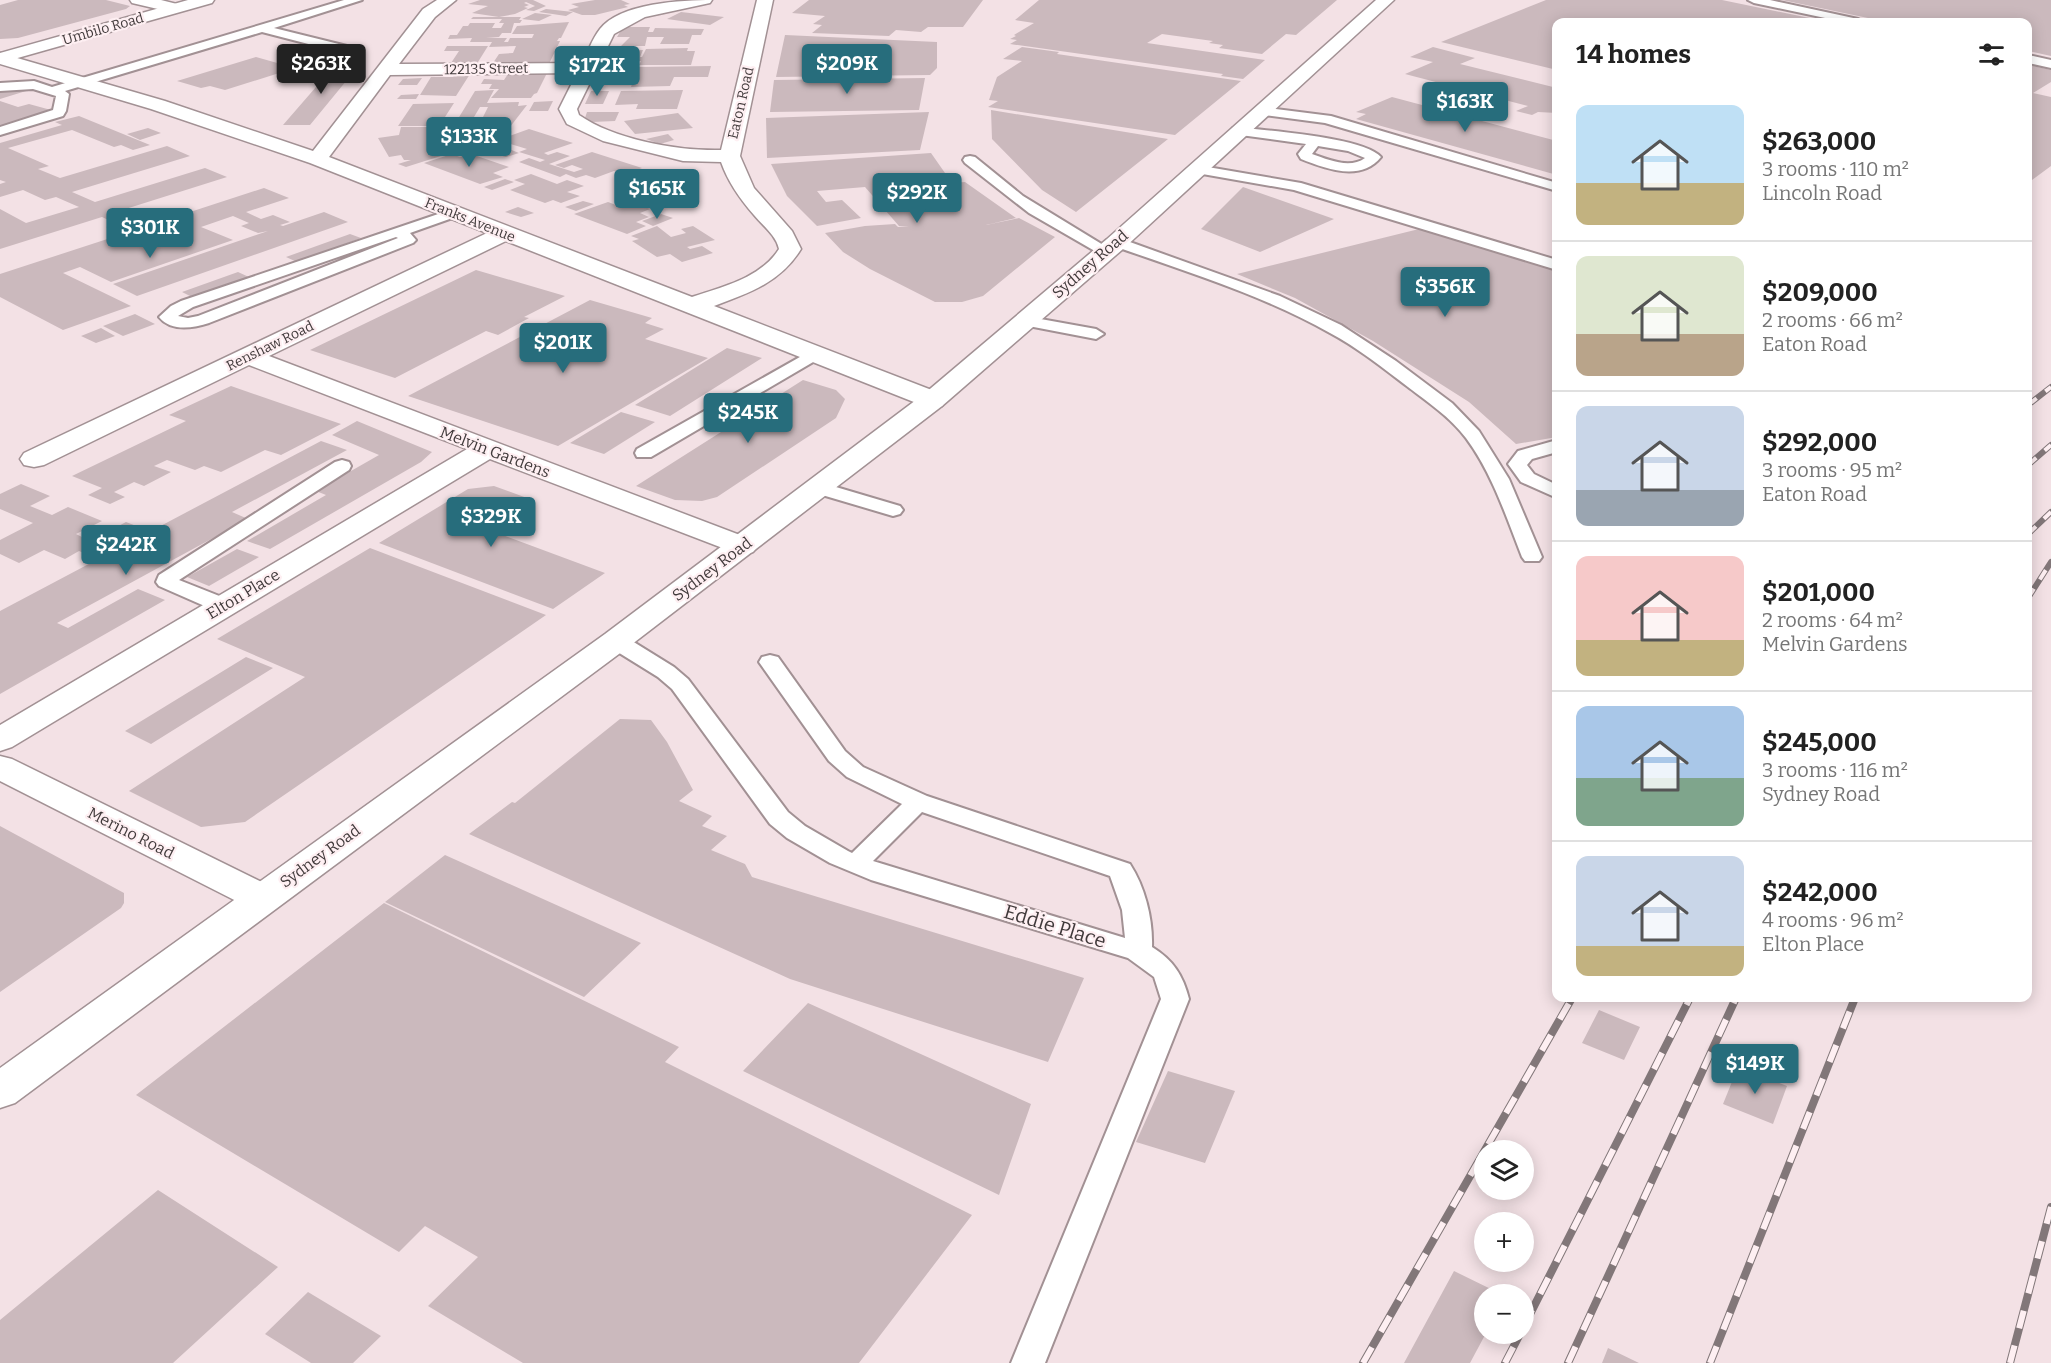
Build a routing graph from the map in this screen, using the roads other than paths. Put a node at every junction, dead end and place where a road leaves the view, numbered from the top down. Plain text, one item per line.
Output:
1 (138, 0) edge
2 (206, 0) edge
3 (356, 0) edge
4 (448, 0) edge
5 (704, 0) edge
6 (765, 0) edge
7 (1386, 0) edge
8 (1754, 0) edge
9 (175, 8) junction
10 (1839, 18) edge
11 (260, 28) junction
12 (351, 51) dead end
13 (0, 58) edge
14 (2032, 60) edge
15 (2051, 64) edge
16 (588, 68) junction
17 (384, 70) junction
18 (80, 82) junction
19 (0, 87) edge
20 (54, 90) junction
21 (1261, 111) junction
22 (0, 131) edge
23 (1238, 131) junction
24 (1314, 142) dead end
25 (730, 156) junction
26 (317, 159) junction
27 (970, 160) dead end
28 (1197, 169) junction
29 (1552, 186) edge
30 (453, 213) junction
31 (397, 232) junction
32 (505, 233) junction
33 (1111, 246) junction
34 (1552, 263) edge
35 (690, 306) junction
36 (1024, 321) junction
37 (1096, 334) dead end
38 (814, 354) junction
39 (248, 357) junction
40 (933, 400) junction
41 (1552, 447) edge
42 (487, 449) junction
43 (644, 453) dead end
44 (34, 459) dead end
45 (342, 466) dead end
46 (819, 488) junction
47 (1552, 490) edge
48 (893, 510) dead end
49 (743, 546) junction
50 (1532, 557) dead end
51 (224, 606) junction
52 (616, 641) junction
53 (770, 662) dead end
54 (0, 740) edge
55 (0, 767) edge
56 (918, 802) junction
57 (856, 864) junction
58 (262, 898) junction
59 (1138, 951) junction
60 (0, 1091) edge
61 (1028, 1363) edge

1 - 9 street
2 - 9 street, Umbilo Road
3 - 11 lane
4 - 17 street
5 - 16 street
6 - 25 street, Eaton Road
7 - 21 street, Sydney Road
8 - 10 lane
9 - 13 street, Umbilo Road
11 - 12 lane
11 - 18 lane
13 - 18 street, Franks Avenue
14 - 15 lane
16 - 17 street, 122135 Street
16 - 25 street
17 - 26 street
18 - 20 lane
18 - 26 street, Franks Avenue
19 - 20 lane
20 - 22 lane
21 - 23 street, Sydney Road
21 - 29 lane
23 - 24 lane
23 - 28 street, Sydney Road
25 - 35 street, Eaton Road
26 - 30 street, Franks Avenue
27 - 33 lane
28 - 33 street, Sydney Road
28 - 34 lane
30 - 31 lane
30 - 32 street, Franks Avenue
31 - 31 lane
32 - 35 street, Franks Avenue
32 - 39 street, Renshaw Road
33 - 36 street, Sydney Road
33 - 50 lane
35 - 38 street, Franks Avenue
36 - 37 lane
36 - 40 street, Sydney Road
38 - 40 street, Franks Avenue
38 - 43 lane
39 - 42 street, Melvin Gardens
39 - 44 street, Renshaw Road
40 - 46 street, Sydney Road
41 - 47 lane
42 - 49 street, Melvin Gardens
42 - 51 street, Elton Place
45 - 51 lane
46 - 48 lane
46 - 49 street, Sydney Road
49 - 52 street, Sydney Road
51 - 54 street, Elton Place
52 - 57 lane, Eddie Place
52 - 58 street, Sydney Road
53 - 56 lane
55 - 58 street, Merino Road
56 - 57 lane
56 - 59 lane
57 - 59 lane, Eddie Place
58 - 60 street, Sydney Road
59 - 61 lane, Eddie Place

